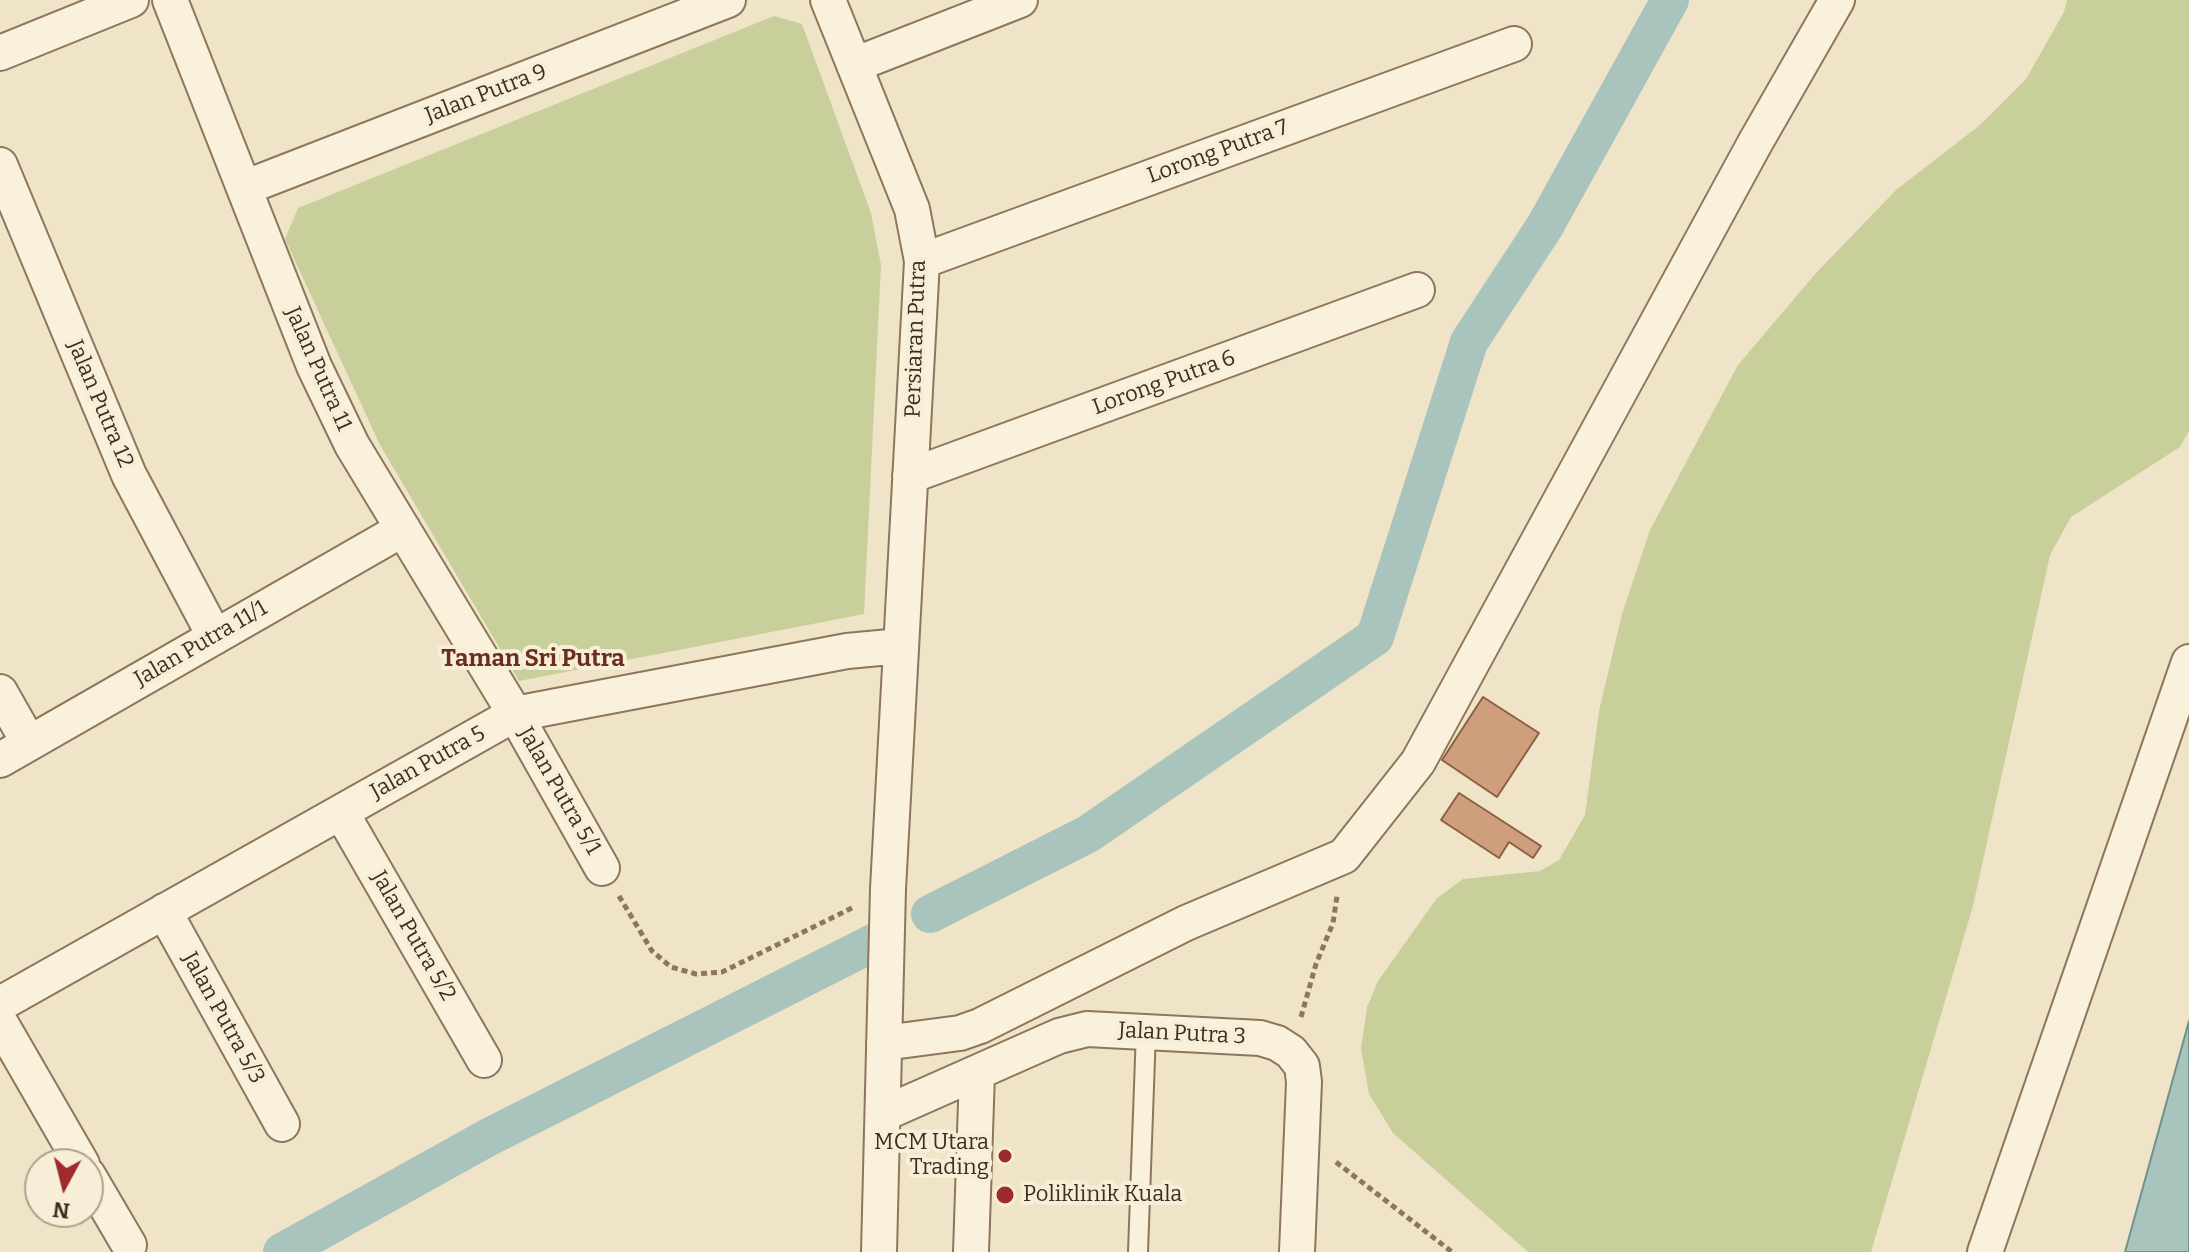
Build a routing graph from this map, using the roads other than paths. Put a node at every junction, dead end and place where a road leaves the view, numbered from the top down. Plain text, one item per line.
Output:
1 (131, 0) edge
2 (170, 0) edge
3 (728, 0) edge
4 (828, 0) edge
5 (1020, 0) edge
6 (1837, 0) edge
7 (1514, 44) dead end
8 (0, 53) edge
9 (854, 65) junction
10 (0, 165) edge
11 (244, 188) junction
12 (922, 261) junction
13 (1417, 290) dead end
14 (910, 476) junction
15 (403, 529) junction
16 (215, 637) junction
17 (901, 646) junction
18 (2189, 662) edge
19 (0, 692) edge
20 (515, 714) junction
21 (14, 752) edge
22 (341, 812) junction
23 (602, 868) road end
24 (164, 911) junction
25 (0, 1004) edge
26 (0, 1022) edge
27 (1146, 1031) junction
28 (884, 1043) junction
29 (484, 1060) dead end
30 (977, 1073) junction
31 (883, 1114) junction
32 (282, 1124) dead end
33 (73, 1148) edge
34 (104, 1202) edge
35 (129, 1245) dead end
36 (879, 1252) edge
37 (971, 1252) edge
38 (1138, 1252) edge
39 (1297, 1252) edge
40 (1985, 1252) edge

1 - 8 street
2 - 11 street, Jalan Putra 11
3 - 11 street, Jalan Putra 9
4 - 9 street, Persiaran Putra
5 - 9 street
6 - 28 street
7 - 12 street, Lorong Putra 7
9 - 12 street, Persiaran Putra
10 - 16 street, Jalan Putra 12
11 - 15 street, Jalan Putra 11
12 - 14 street, Persiaran Putra
13 - 14 street, Lorong Putra 6
14 - 17 street, Persiaran Putra
15 - 16 street, Jalan Putra 11/1
15 - 20 street, Jalan Putra 11
16 - 21 street, Jalan Putra 11/1
17 - 20 street, Jalan Putra 5
17 - 28 street, Persiaran Putra
18 - 40 street
19 - 21 street
20 - 22 street, Jalan Putra 5
20 - 23 street, Jalan Putra 5/1
22 - 24 street, Jalan Putra 5
22 - 29 street, Jalan Putra 5/2
24 - 25 street, Jalan Putra 5
24 - 32 street, Jalan Putra 5/3
26 - 33 street
27 - 30 street, Jalan Putra 3
27 - 38 lane
27 - 39 street, Jalan Putra 3
28 - 31 street, Persiaran Putra
30 - 31 street, Jalan Putra 3
30 - 37 street
31 - 36 street, Persiaran Putra
34 - 35 street

